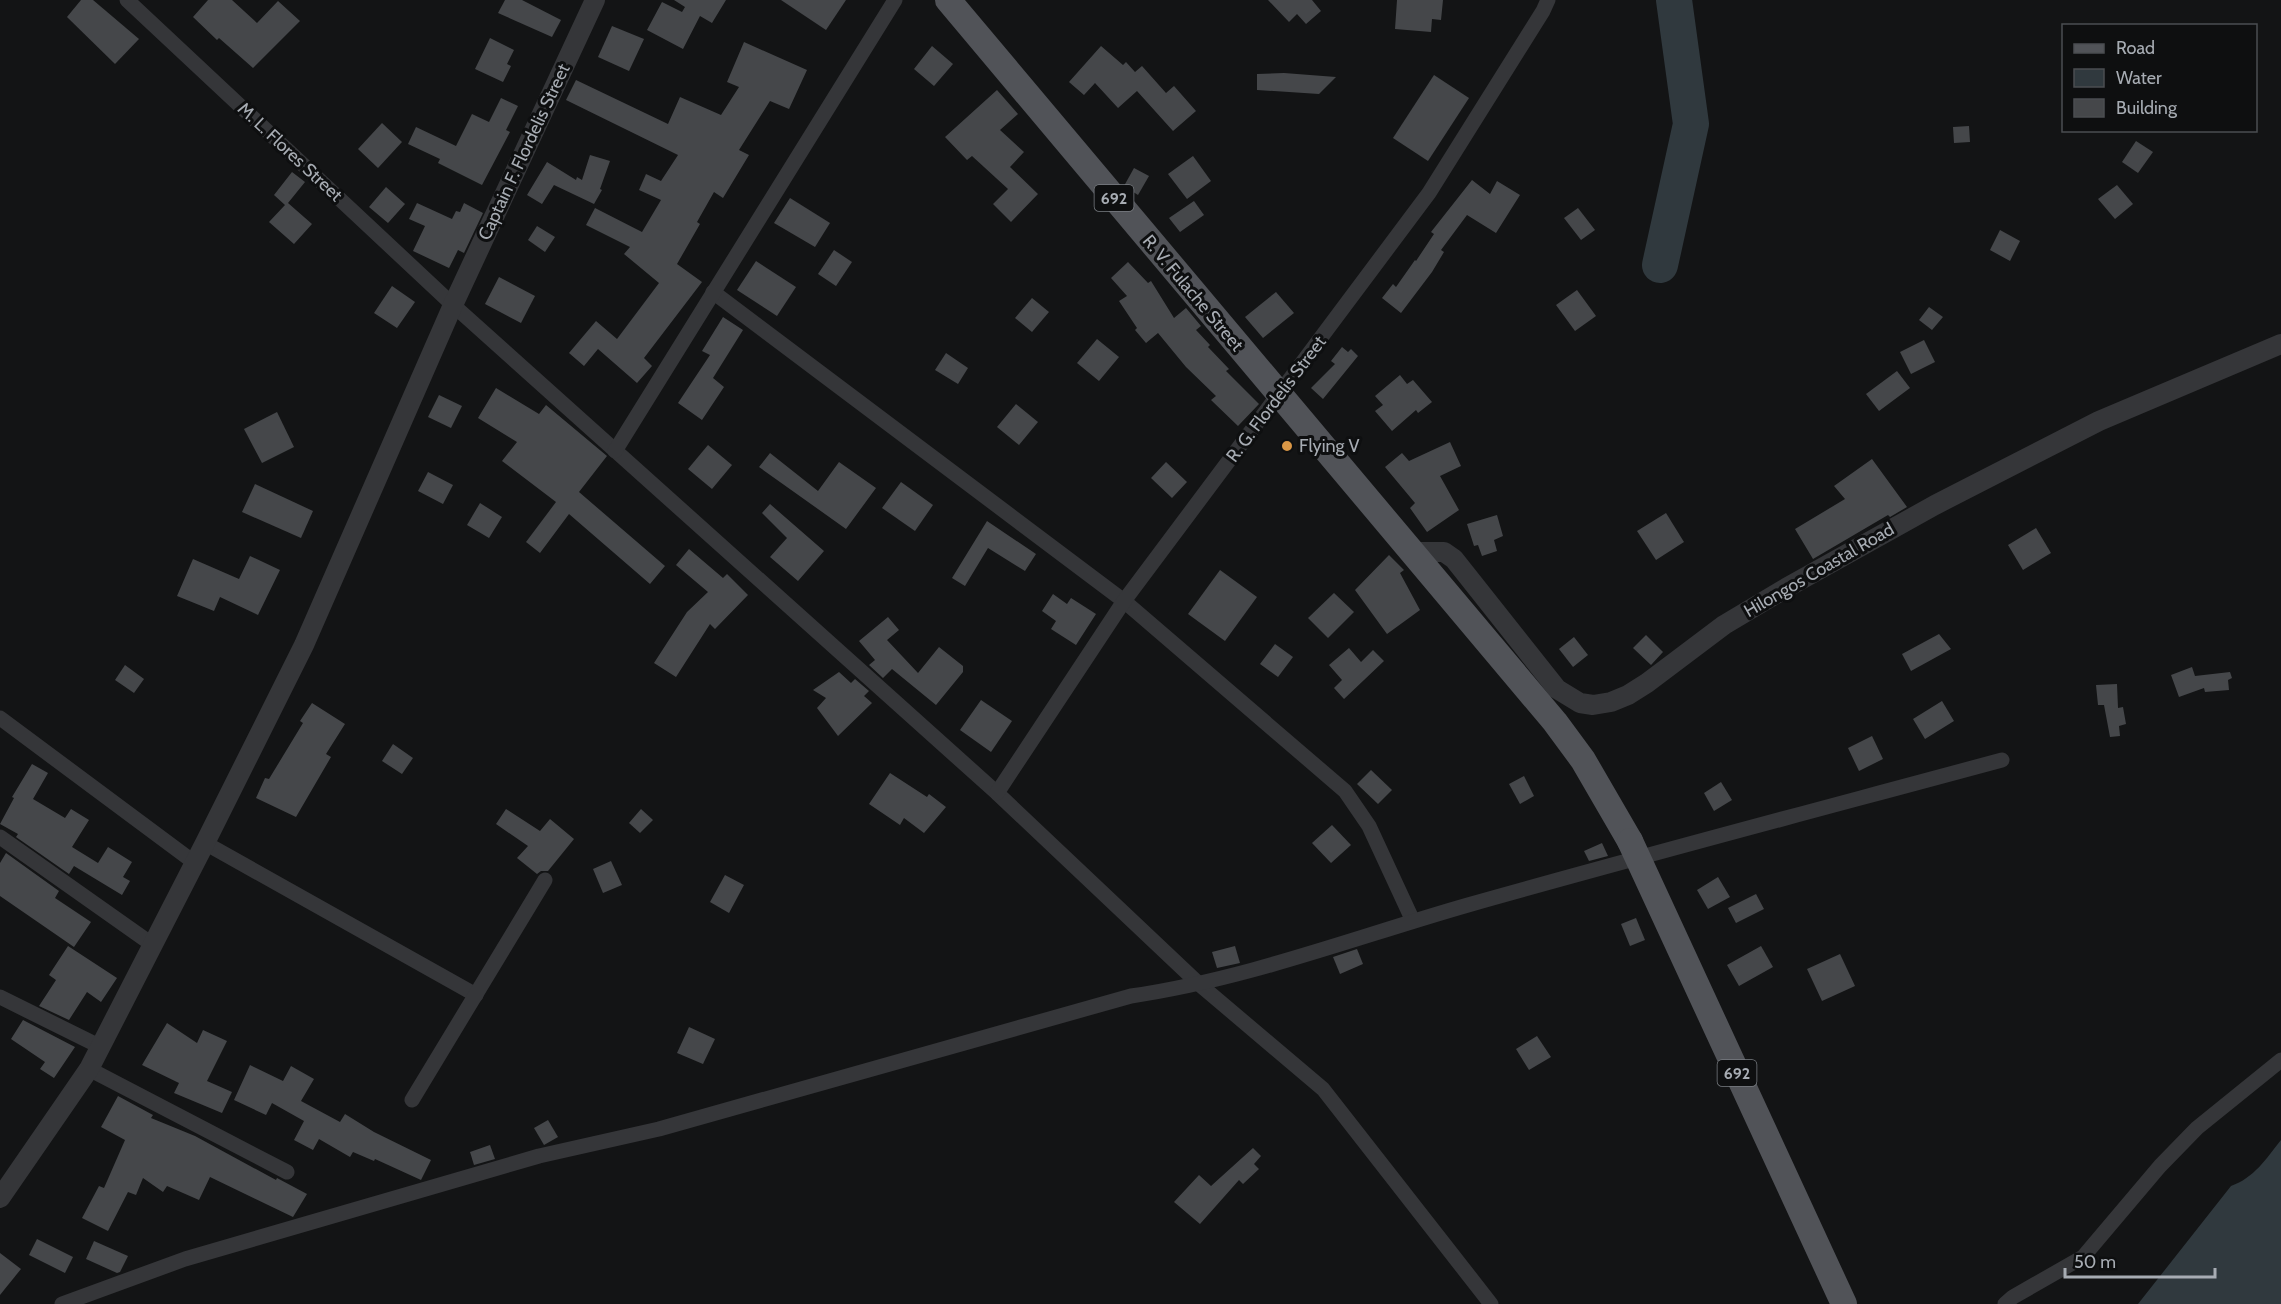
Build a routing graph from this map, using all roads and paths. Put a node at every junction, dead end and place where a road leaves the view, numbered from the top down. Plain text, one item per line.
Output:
1 (127, 0) edge
2 (595, 0) edge
3 (895, 0) edge
4 (948, 0) edge
5 (1548, 0) edge
6 (713, 292) junction
7 (453, 304) junction
8 (2281, 344) edge
9 (1279, 396) junction
10 (615, 451) junction
11 (1414, 554) junction
12 (1124, 601) junction
13 (0, 718) edge
14 (2002, 760) dead end
15 (997, 793) junction
16 (0, 837) edge
17 (206, 843) junction
18 (195, 863) junction
19 (545, 880) dead end
20 (1413, 921) junction
21 (153, 945) junction
22 (1198, 984) junction
23 (476, 995) junction
24 (0, 997) edge
25 (101, 1047) junction
26 (2281, 1060) edge
27 (89, 1069) junction
28 (412, 1100) dead end
29 (287, 1172) dead end
30 (0, 1198) edge
31 (62, 1304) edge
32 (1491, 1304) edge
33 (1844, 1304) edge
34 (2005, 1304) edge

1 - 7 street, M. L. Flores Street
2 - 7 street, Captain F. Flordelis Street
3 - 6 street
4 - 9 main road, R. V. Fulache Street / 692
5 - 9 street, R. G. Flordelis Street
6 - 10 street
6 - 12 street
7 - 10 street, M. L. Flores Street
7 - 17 street, Captain F. Flordelis Street
8 - 11 street, Hilongos Coastal Road
9 - 11 main road, R. V. Fulache Street / 692
9 - 12 street, R. G. Flordelis Street
10 - 15 street, M. L. Flores Street
11 - 33 main road, 692, bridge
12 - 15 street, R. G. Flordelis Street
12 - 20 street
13 - 18 street
14 - 20 street
15 - 22 street, M. L. Flores Street
16 - 21 street
17 - 18 street, Captain F. Flordelis Street
17 - 23 street
18 - 21 street, Captain F. Flordelis Street
19 - 23 street
20 - 22 street
21 - 25 street, Captain F. Flordelis Street
22 - 31 street
22 - 32 street, M. L. Flores Street
23 - 28 street
24 - 25 street
25 - 27 street, Captain F. Flordelis Street
26 - 34 street
27 - 29 street
27 - 30 street, Captain F. Flordelis Street

